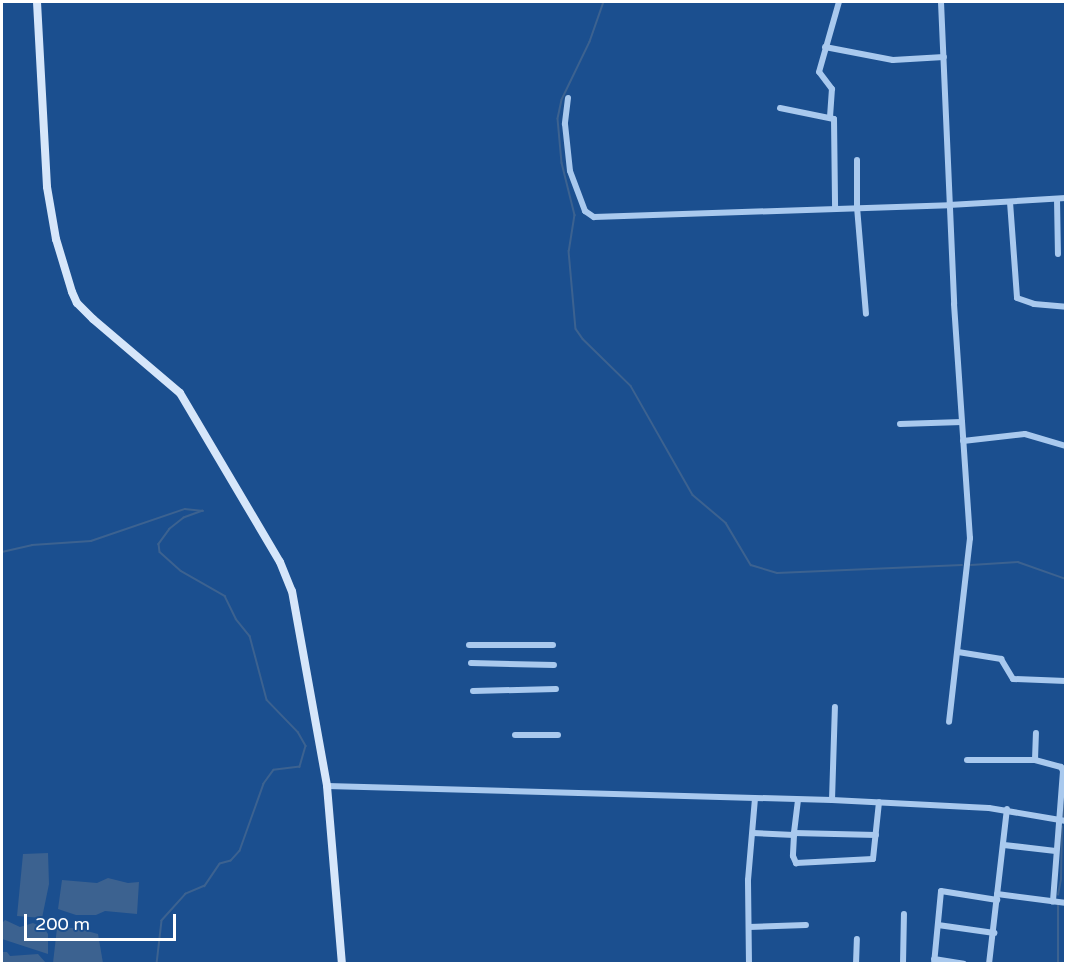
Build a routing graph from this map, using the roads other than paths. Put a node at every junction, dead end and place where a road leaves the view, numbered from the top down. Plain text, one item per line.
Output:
1 (37, 2) edge
2 (839, 2) edge
3 (941, 2) edge
4 (825, 47) junction
5 (944, 57) junction
6 (568, 98) dead end
7 (780, 108) dead end
8 (830, 117) junction
9 (857, 160) dead end
10 (1065, 198) edge
11 (1057, 199) junction
12 (1010, 202) junction
13 (949, 205) junction
14 (836, 207) junction
15 (857, 207) junction
16 (1058, 254) dead end
17 (1065, 307) edge
18 (866, 314) dead end
19 (962, 422) junction
20 (900, 424) dead end
21 (963, 441) junction
22 (1065, 446) edge
23 (469, 645) dead end
24 (553, 645) dead end
25 (958, 652) junction
26 (471, 663) dead end
27 (554, 665) dead end
28 (1064, 681) edge
29 (556, 689) dead end
30 (472, 691) dead end
31 (835, 707) dead end
32 (948, 722) dead end
33 (1036, 733) dead end
34 (515, 735) dead end
35 (558, 735) dead end
36 (967, 760) dead end
37 (1035, 760) junction
38 (327, 786) junction
39 (755, 799) junction
40 (798, 800) junction
41 (832, 800) junction
42 (879, 802) junction
43 (1007, 809) junction
44 (1062, 821) edge
45 (753, 833) junction
46 (794, 834) junction
47 (876, 835) junction
48 (1004, 845) junction
49 (1056, 851) junction
50 (997, 897) junction
51 (1053, 902) junction
52 (1065, 903) edge
53 (904, 914) dead end
54 (806, 925) dead end
55 (938, 925) junction
56 (749, 927) junction
57 (994, 933) junction
58 (857, 939) dead end
59 (934, 961) edge
60 (342, 963) edge
61 (749, 963) edge
62 (856, 963) edge
63 (903, 963) edge
64 (964, 963) edge
65 (989, 963) edge

1 - 38 street
2 - 4 street
3 - 5 street
4 - 5 street
4 - 8 street
5 - 13 street
6 - 14 street
7 - 8 street
8 - 14 street
9 - 15 street
10 - 11 street
11 - 12 street
11 - 16 street
12 - 13 street
12 - 17 street
13 - 15 street
13 - 19 street
14 - 15 street
15 - 18 street
19 - 20 street
19 - 21 street
21 - 22 street
21 - 25 street
23 - 24 street
25 - 28 street
25 - 32 street
26 - 27 street
29 - 30 street
31 - 41 street
33 - 37 street
34 - 35 street
36 - 37 street
37 - 44 street
38 - 39 street
38 - 60 street
39 - 40 street
39 - 45 street
40 - 41 street
40 - 46 street
41 - 42 street
42 - 43 street
42 - 47 street
43 - 44 street
43 - 48 street
44 - 49 street
45 - 46 street
45 - 56 street
46 - 47 street
46 - 47 street
48 - 49 street
48 - 50 street
49 - 51 street
50 - 51 street
50 - 55 street
50 - 57 street
51 - 52 street
53 - 63 street
54 - 56 street
55 - 57 street
55 - 59 street
56 - 61 street
57 - 65 street
58 - 62 street
59 - 64 street

